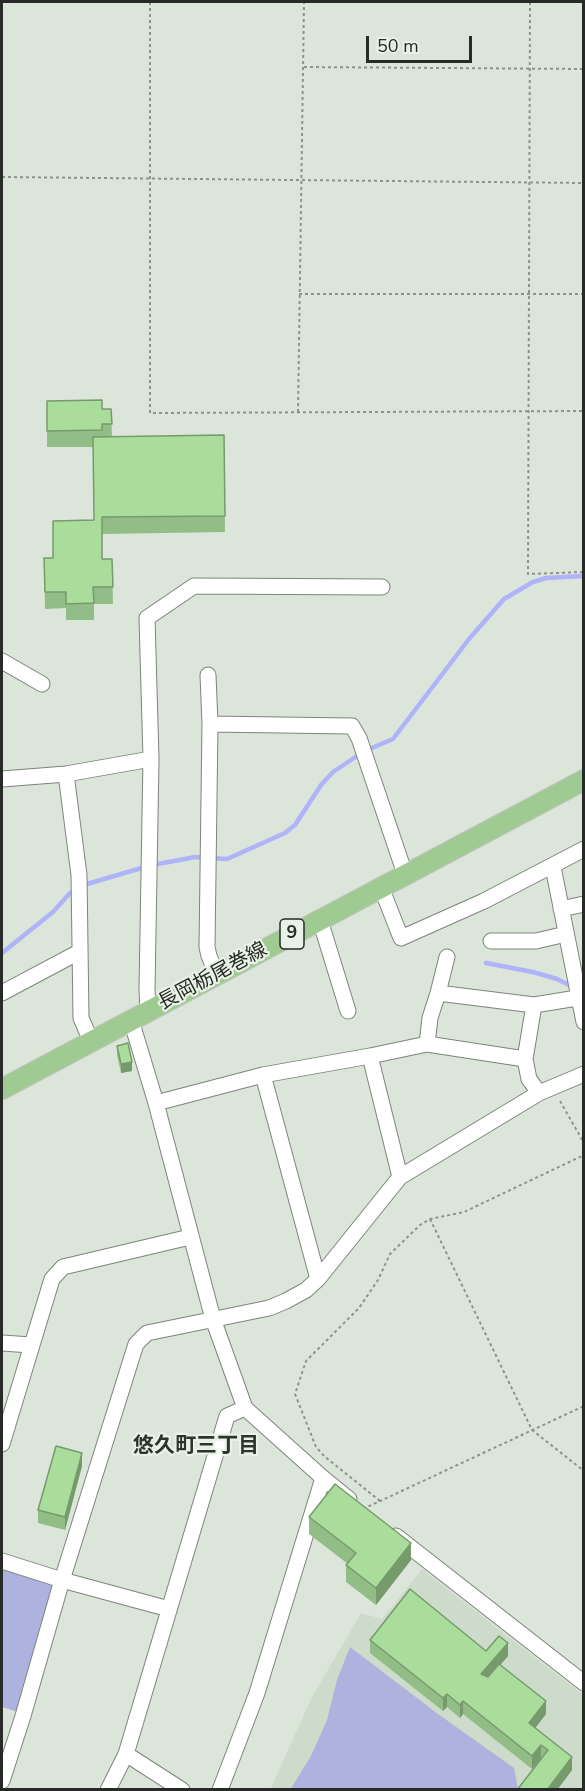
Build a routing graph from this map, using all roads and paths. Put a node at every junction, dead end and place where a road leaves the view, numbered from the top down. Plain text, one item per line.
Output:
1 (150, 2) edge
2 (304, 2) edge
3 (530, 2) edge
4 (304, 67) junction
5 (530, 69) junction
6 (584, 69) edge
7 (2, 177) edge
8 (151, 178) junction
9 (300, 180) junction
10 (530, 183) junction
11 (584, 183) edge
12 (299, 294) junction
13 (584, 294) edge
14 (529, 295) junction
15 (528, 410) junction
16 (584, 411) edge
17 (298, 412) junction
18 (584, 572) edge
19 (382, 587) dead end
20 (2, 661) edge
21 (208, 675) dead end
22 (42, 684) dead end
23 (210, 724) junction
24 (151, 759) junction
25 (66, 774) junction
26 (2, 779) edge
27 (584, 780) edge
28 (584, 849) edge
29 (553, 867) junction
30 (405, 874) junction
31 (381, 887) junction
32 (584, 904) edge
33 (561, 909) junction
34 (320, 920) junction
35 (566, 934) junction
36 (491, 942) dead end
37 (80, 952) junction
38 (447, 957) dead end
39 (218, 975) junction
40 (2, 993) edge
41 (438, 993) junction
42 (578, 998) junction
43 (534, 1005) junction
44 (348, 1011) dead end
45 (140, 1016) junction
46 (584, 1023) edge
47 (91, 1041) junction
48 (427, 1044) junction
49 (370, 1056) junction
50 (525, 1059) junction
51 (584, 1074) edge
52 (263, 1075) junction
53 (2, 1089) edge
54 (546, 1090) junction
55 (156, 1103) junction
56 (584, 1143) edge
57 (584, 1155) edge
58 (400, 1177) junction
59 (430, 1219) junction
60 (190, 1237) junction
61 (318, 1279) junction
62 (213, 1319) junction
63 (2, 1343) edge
64 (31, 1345) junction
65 (584, 1406) edge
66 (245, 1408) junction
67 (532, 1430) junction
68 (2, 1444) edge
69 (584, 1471) edge
70 (323, 1478) junction
71 (380, 1501) junction
72 (362, 1509) joint
73 (380, 1524) edge
74 (2, 1561) edge
75 (62, 1580) junction
76 (169, 1609) junction
77 (584, 1683) edge
78 (126, 1754) junction
79 (2, 1781) edge
80 (108, 1790) edge
81 (182, 1790) edge
82 (220, 1790) edge

1 - 8 path
2 - 4 path
3 - 5 path
4 - 5 path
4 - 9 path
5 - 6 path
5 - 10 path
7 - 8 path
8 - 9 path
8 - 17 path
9 - 10 path
9 - 12 path
10 - 11 path
10 - 14 path
12 - 14 path
12 - 17 path
13 - 14 path
14 - 15 path
15 - 16 path
15 - 17 path
15 - 18 path
19 - 24 street
20 - 22 street
21 - 23 street
23 - 30 street
23 - 39 street
24 - 25 street
24 - 45 street
25 - 26 street
25 - 37 street
27 - 30 main road, 長岡栃尾巻線 / 9
28 - 29 street
29 - 31 street
29 - 33 street
30 - 31 main road, 長岡栃尾巻線 / 9
31 - 34 main road, 長岡栃尾巻線 / 9
32 - 33 street
33 - 35 street
34 - 39 main road, 長岡栃尾巻線 / 9
34 - 44 street
35 - 36 street
35 - 42 street
37 - 40 street
37 - 47 street
38 - 41 street
39 - 45 main road, 長岡栃尾巻線 / 9
41 - 43 street
41 - 48 street
42 - 43 street
42 - 46 street
43 - 50 street
45 - 47 main road, 長岡栃尾巻線 / 9
45 - 55 street
47 - 53 main road, 長岡栃尾巻線 / 9
48 - 49 street
48 - 50 street
49 - 52 street
49 - 58 street
50 - 54 street
51 - 54 street
52 - 55 street
52 - 61 street
54 - 56 path
54 - 58 street
55 - 60 street
57 - 59 path
58 - 61 street
59 - 67 path
59 - 71 path
60 - 62 street
60 - 64 street
61 - 62 street
62 - 66 street
62 - 75 street
63 - 64 street
64 - 68 street
65 - 67 path
66 - 70 street
66 - 76 street
67 - 69 path
67 - 71 path
70 - 72 street
70 - 82 street
71 - 72 path
73 - 77 street
74 - 75 street
75 - 76 street
75 - 79 street
76 - 78 street
78 - 80 street
78 - 81 street

